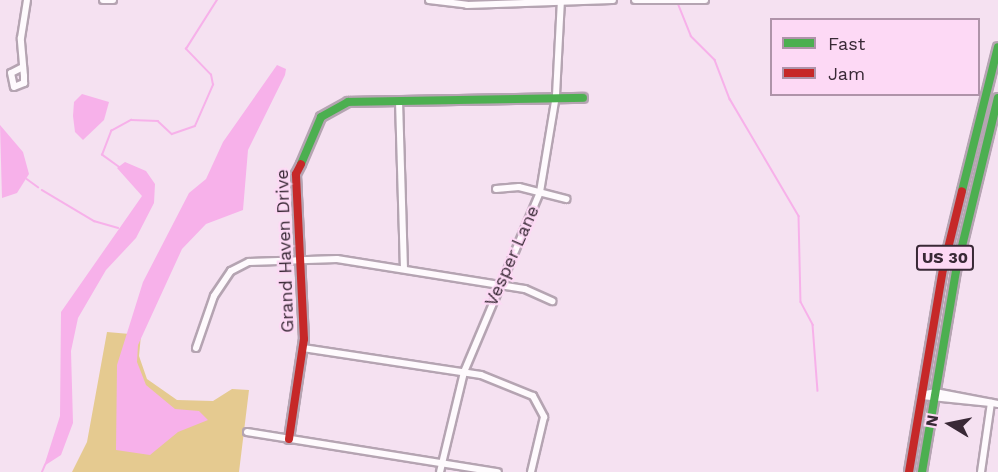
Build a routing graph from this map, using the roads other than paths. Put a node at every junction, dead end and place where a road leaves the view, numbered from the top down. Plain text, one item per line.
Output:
1 (27, 0) edge
2 (103, 0) edge
3 (113, 0) edge
4 (429, 0) edge
5 (613, 0) edge
6 (635, 0) edge
7 (705, 0) edge
8 (561, 1) edge
9 (454, 2) edge
10 (998, 47) edge
11 (23, 68) dead end
12 (556, 94) junction
13 (583, 98) dead end
14 (998, 98) edge
15 (399, 101) junction
16 (979, 120) junction
17 (995, 123) edge
18 (496, 189) dead end
19 (540, 192) junction
20 (566, 199) dead end
21 (305, 259) junction
22 (404, 269) junction
23 (498, 284) junction
24 (552, 301) dead end
25 (196, 348) dead end
26 (303, 348) junction
27 (464, 372) junction
28 (921, 395) junction
29 (934, 397) junction
30 (995, 403) edge
31 (248, 432) dead end
32 (289, 439) junction
33 (444, 464) junction
34 (440, 472) edge
35 (498, 472) edge
36 (531, 472) edge
37 (909, 472) edge
38 (922, 472) edge
39 (981, 472) edge

1 - 11 street
2 - 3 street
4 - 9 street
5 - 8 street
6 - 7 street
8 - 9 street
8 - 12 street, Vesper Lane
10 - 16 main road, US 30
12 - 13 main road, Grand Haven Drive
12 - 15 main road, Grand Haven Drive
12 - 19 street, Vesper Lane
14 - 17 main road, US 30
15 - 21 main road, Grand Haven Drive
15 - 22 street
16 - 17 street
16 - 28 main road, US 30
17 - 29 main road, US 30
18 - 19 street
19 - 20 street
19 - 23 street, Vesper Lane
21 - 22 street
21 - 25 street
21 - 26 main road, Grand Haven Drive
22 - 23 street
23 - 24 street
23 - 27 street, Vesper Lane
26 - 27 street
26 - 32 main road, Grand Haven Drive
27 - 33 street, Vesper Lane
27 - 36 street
28 - 29 street
28 - 37 main road, US 30
29 - 30 street
29 - 38 main road, US 30
30 - 39 street
31 - 32 street
32 - 33 street
33 - 34 street, Vesper Lane
33 - 35 street

